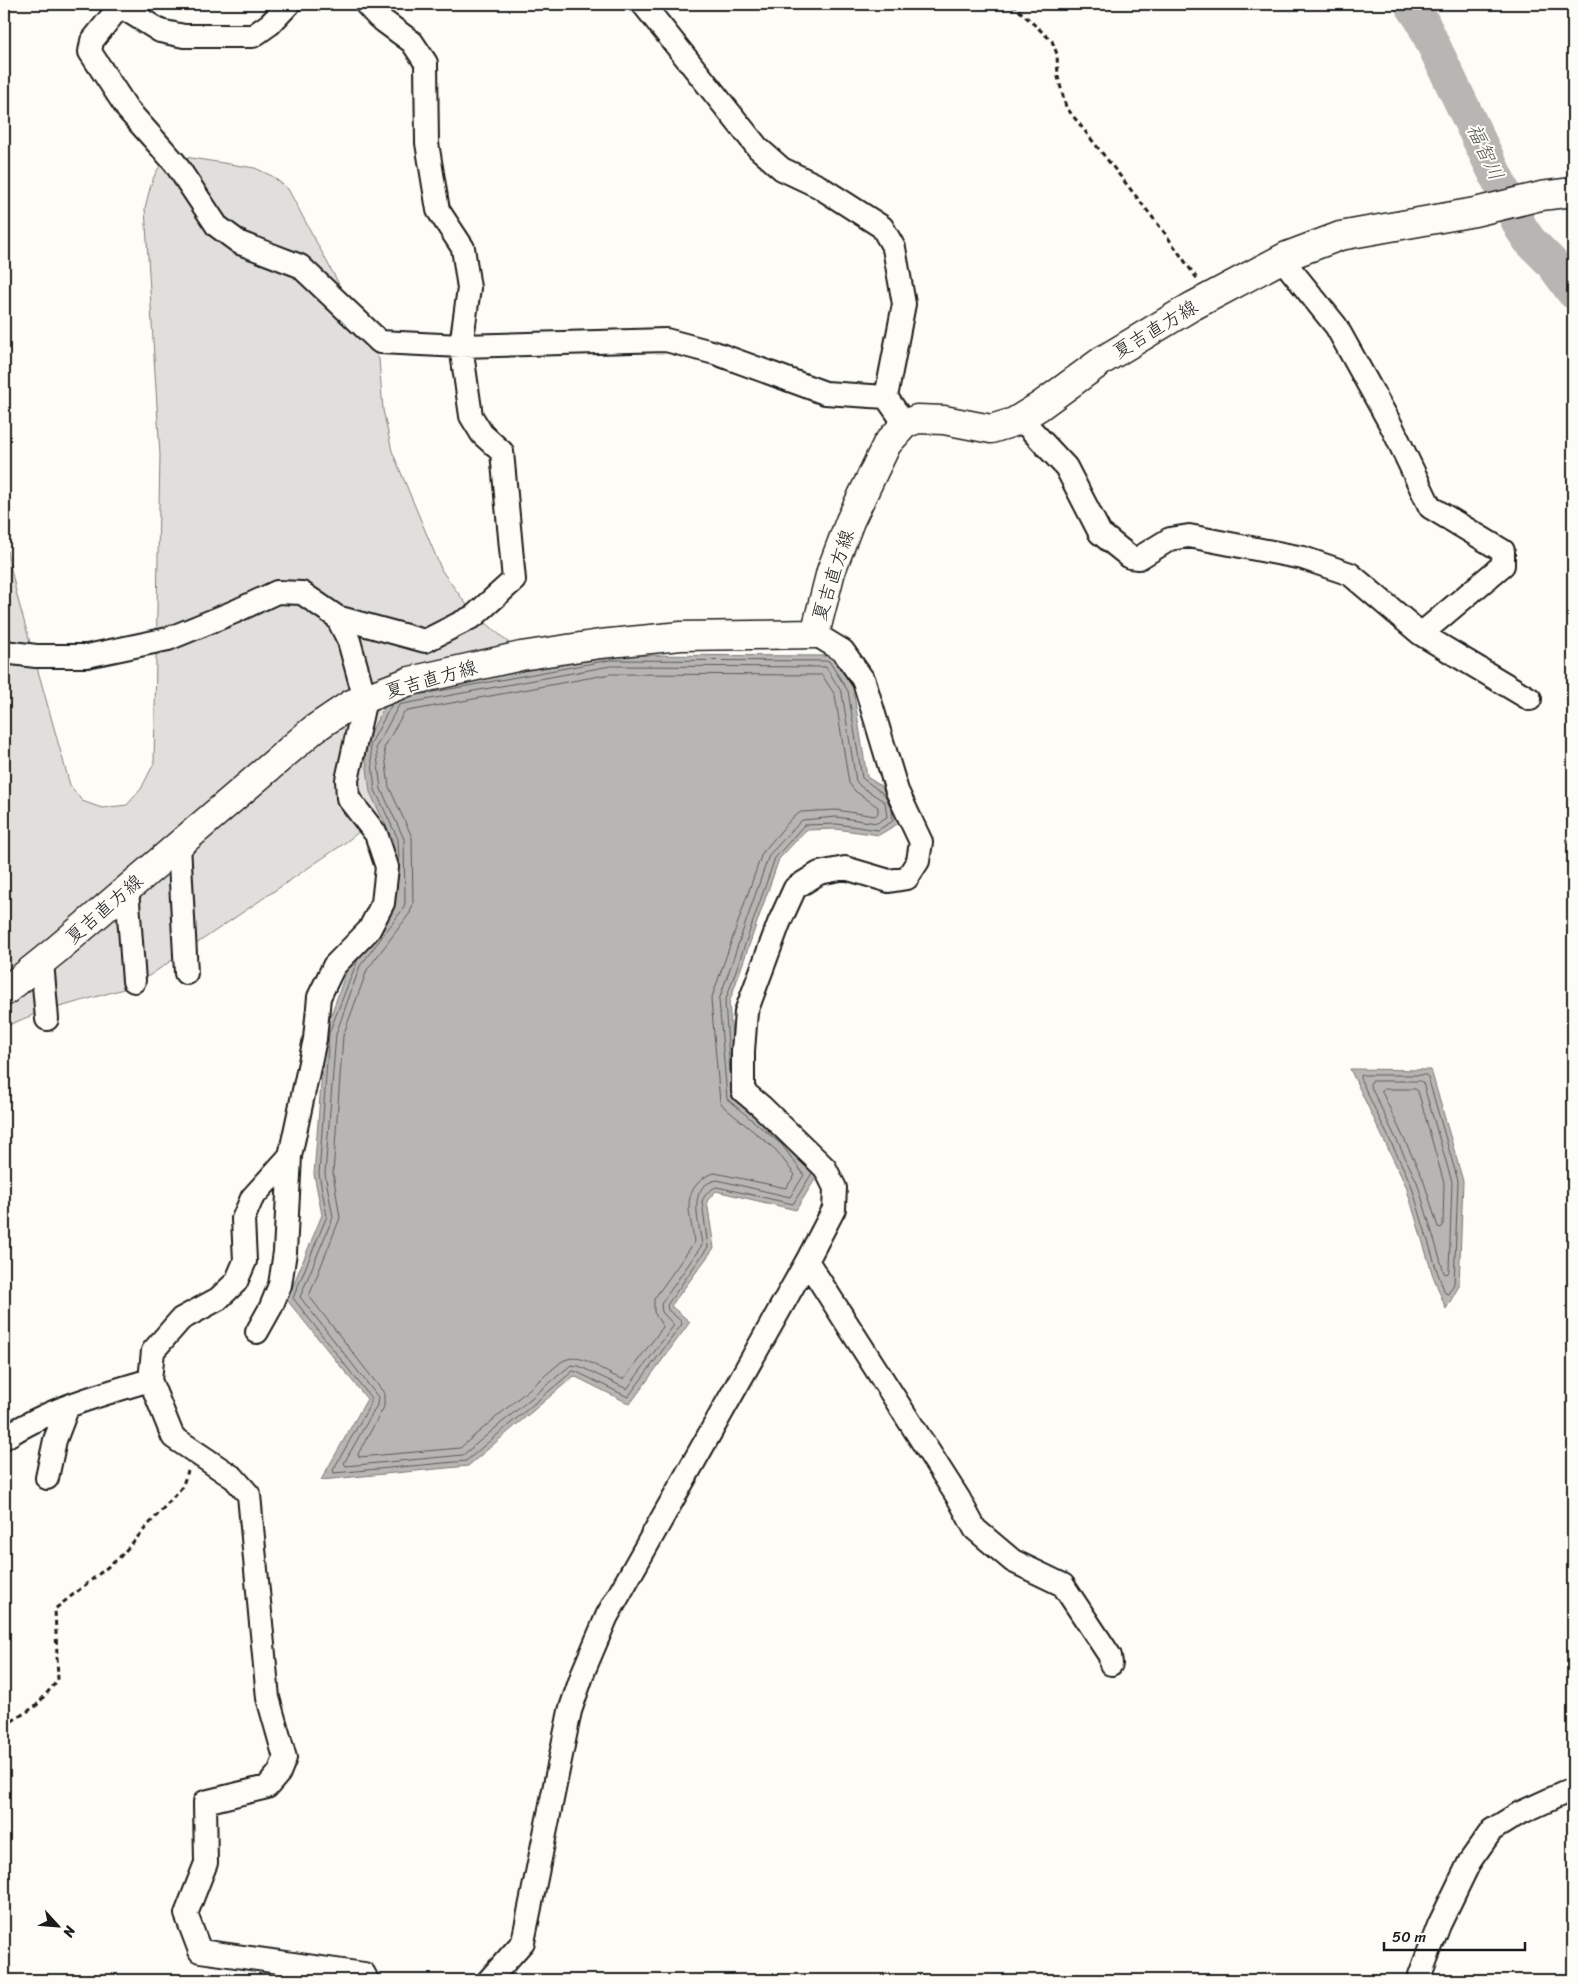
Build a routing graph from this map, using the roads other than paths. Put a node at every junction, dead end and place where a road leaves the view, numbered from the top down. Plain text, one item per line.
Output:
1 (289, 4) edge
2 (366, 4) edge
3 (643, 4) edge
4 (119, 5) edge
5 (1573, 192) edge
6 (1282, 259) junction
7 (461, 346) junction
8 (886, 396) junction
9 (1020, 418) junction
10 (905, 424) junction
11 (337, 617) junction
12 (815, 634) junction
13 (1421, 634) junction
14 (4, 652) edge
15 (365, 699) junction
16 (1530, 699) dead end
17 (179, 844) junction
18 (127, 889) junction
19 (42, 962) junction
20 (186, 973) dead end
21 (134, 980) dead end
22 (4, 992) edge
23 (47, 1019) dead end
24 (290, 1156) junction
25 (807, 1261) junction
26 (257, 1332) dead end
27 (150, 1380) junction
28 (68, 1406) junction
29 (4, 1438) edge
30 (47, 1478) dead end
31 (1111, 1664) dead end
32 (1573, 1789) edge
33 (367, 1980) edge
34 (489, 1980) edge
35 (1420, 1980) edge

1 - 4 street
2 - 7 street
3 - 8 street
4 - 7 street
5 - 6 main road, 夏吉直方線
6 - 9 main road, 夏吉直方線
6 - 13 street
7 - 8 street
7 - 11 street
8 - 10 street
9 - 10 main road, 夏吉直方線
9 - 13 street
10 - 12 main road, 夏吉直方線
11 - 14 street
11 - 15 street
12 - 15 main road, 夏吉直方線
12 - 25 street
13 - 16 street
15 - 17 main road, 夏吉直方線
15 - 24 street
17 - 18 main road, 夏吉直方線
17 - 20 street
18 - 19 main road, 夏吉直方線
18 - 21 street
19 - 22 main road, 夏吉直方線
19 - 23 street
24 - 26 street
24 - 27 street
25 - 31 street
25 - 34 street
27 - 28 street
27 - 33 street
28 - 29 street
28 - 30 street
32 - 35 street

